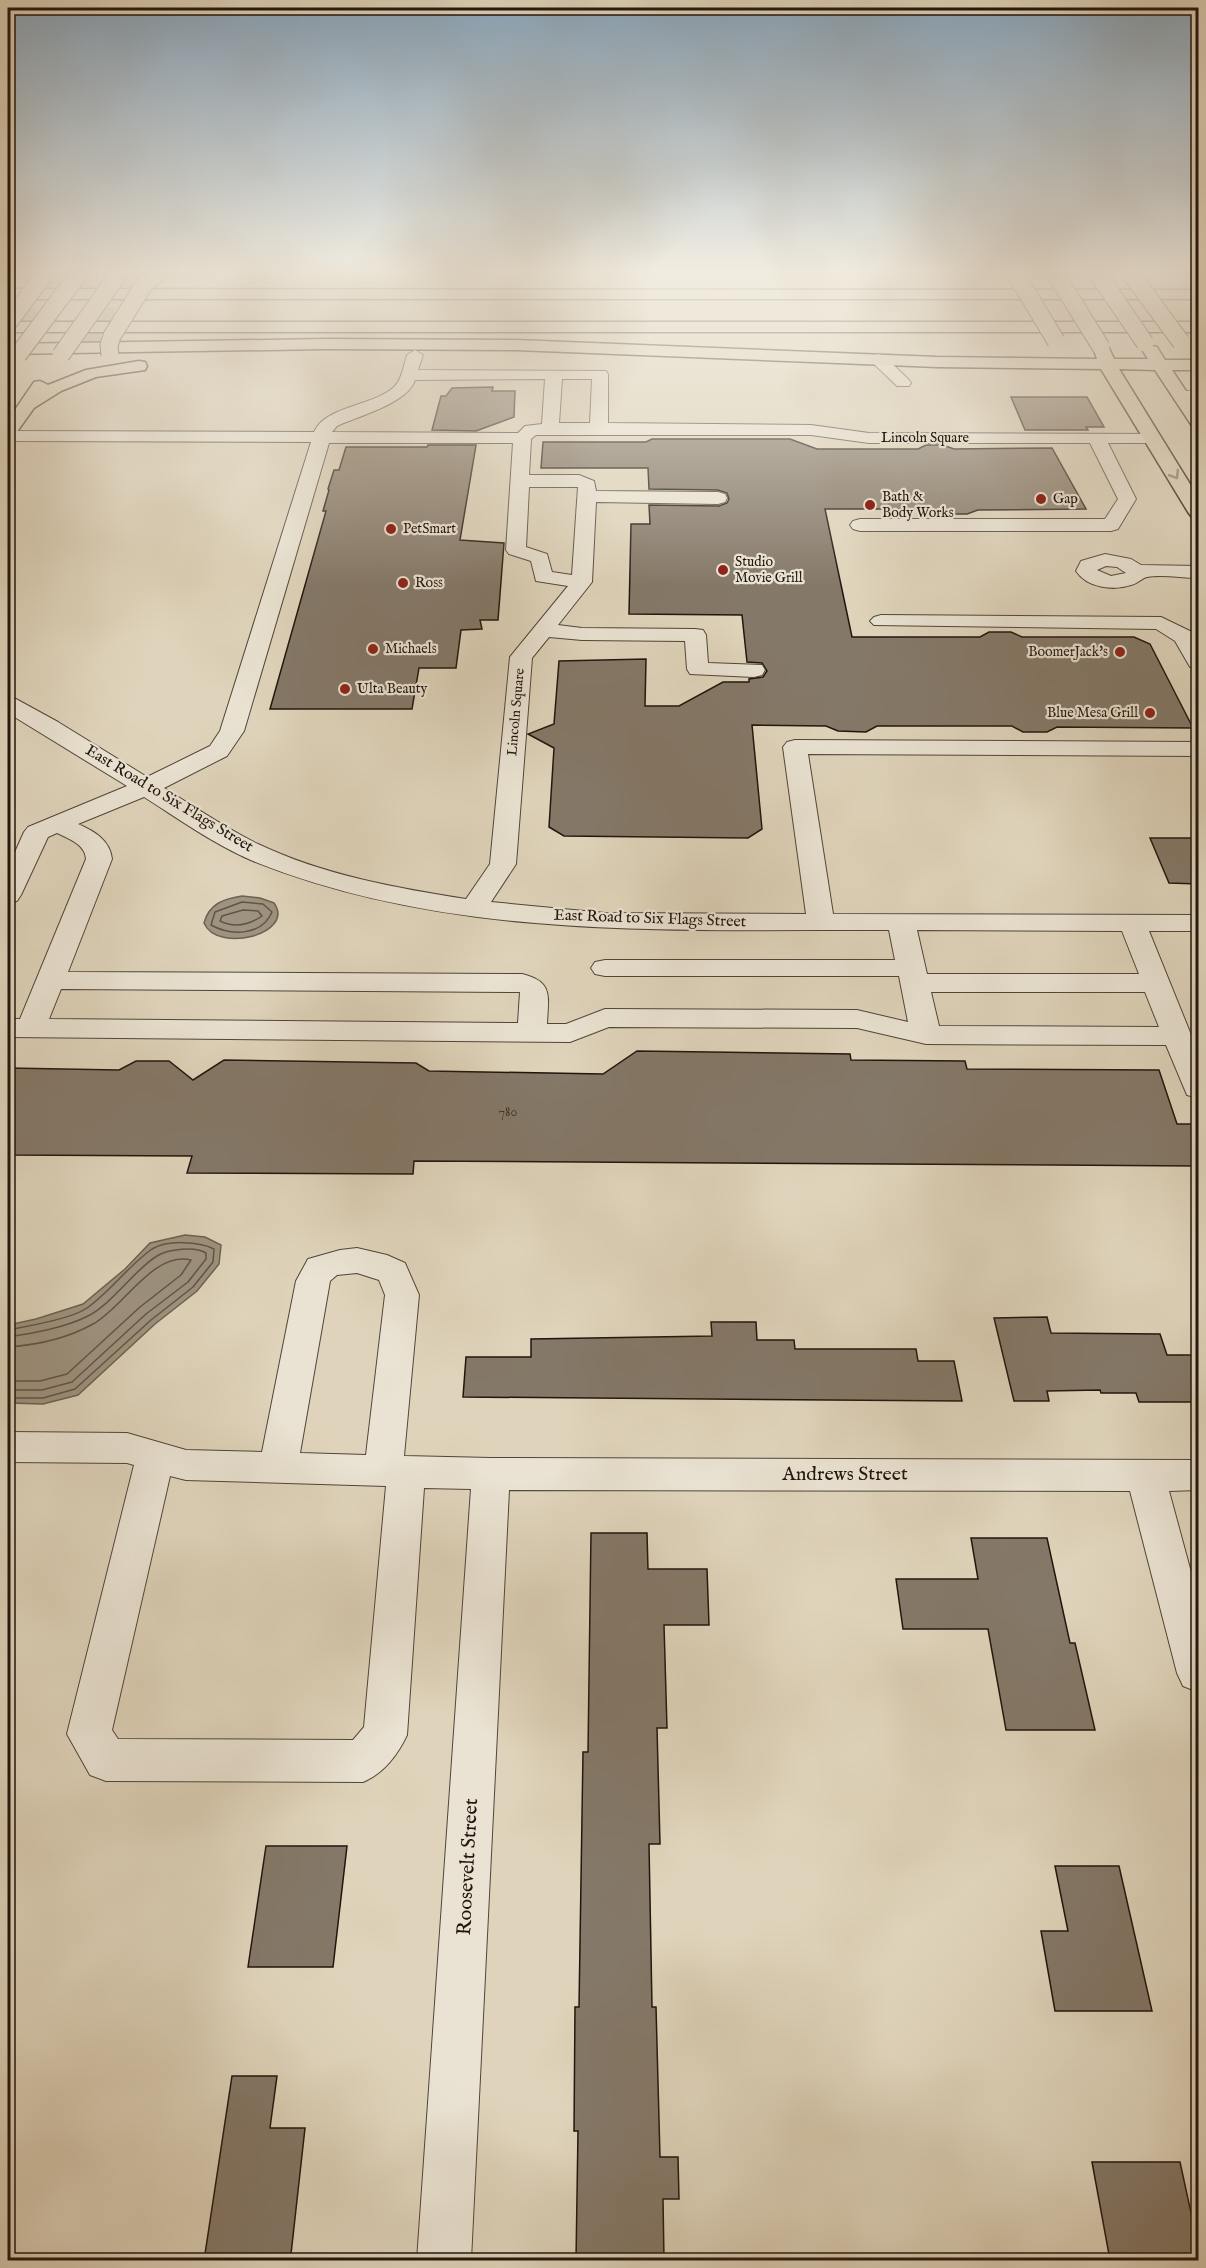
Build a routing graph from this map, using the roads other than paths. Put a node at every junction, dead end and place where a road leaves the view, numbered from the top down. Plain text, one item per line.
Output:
1 (47, 376) edge
2 (79, 376) tunnel mouth
3 (408, 376) edge
4 (554, 376) edge
5 (600, 376) edge
6 (895, 376) edge
7 (1058, 376) edge
8 (1114, 376) edge
9 (1171, 376) edge
10 (903, 384) dead end
11 (1190, 396) edge
12 (1128, 401) junction
13 (26, 405) junction
14 (517, 417) dead end
15 (342, 418) junction
16 (390, 418) dead end
17 (551, 422) junction
18 (1198, 422) edge
19 (599, 429) junction
20 (8, 434) edge
21 (321, 438) junction
22 (522, 438) junction
23 (1152, 438) junction
24 (1097, 439) junction
25 (520, 480) junction
26 (587, 496) junction
27 (718, 498) dead end
28 (1198, 512) edge
29 (860, 525) dead end
30 (1111, 525) junction
31 (1105, 560) junction
32 (1136, 571) junction
33 (1198, 572) edge
34 (582, 582) junction
35 (1116, 582) junction
36 (881, 621) dead end
37 (1161, 623) junction
38 (543, 630) junction
39 (1198, 662) edge
40 (754, 670) dead end
41 (8, 704) edge
42 (1198, 749) edge
43 (146, 787) junction
44 (57, 824) junction
45 (8, 895) edge
46 (474, 907) junction
47 (605, 921) junction
48 (821, 921) junction
49 (901, 921) junction
50 (1132, 922) junction
51 (1198, 923) edge
52 (605, 968) junction
53 (913, 975) junction
54 (50, 980) junction
55 (1156, 983) junction
56 (605, 1018) junction
57 (19, 1028) edge
58 (532, 1033) junction
59 (927, 1035) junction
60 (1178, 1036) junction
61 (1198, 1088) edge
62 (8, 1447) edge
63 (155, 1456) junction
64 (278, 1468) junction
65 (394, 1471) junction
66 (491, 1474) junction
67 (1145, 1474) junction
68 (1198, 1475) edge
69 (1198, 1673) edge
70 (444, 2260) edge

1 - 13 main road
2 - 13 main road
3 - 15 street
4 - 17 street
5 - 19 street
6 - 10 street
7 - 12 main road
8 - 12 main road
9 - 11 main road
11 - 18 main road
12 - 23 main road
13 - 20 main road
14 - 17 street
15 - 16 street
15 - 21 street
17 - 19 street, Lincoln Square
17 - 22 street, Lincoln Square
19 - 24 street, Lincoln Square
20 - 21 street, Lincoln Square
21 - 22 street, Lincoln Square
21 - 43 street
22 - 25 street
23 - 24 street, Lincoln Square
23 -> 28 main road
24 - 30 street
25 - 26 street
25 - 34 street
26 - 27 street
26 - 34 street
29 - 30 street
30 - 31 street
31 - 32 street
31 - 35 street
32 - 33 street
32 - 35 street
34 - 38 street, Lincoln Square
35 - 37 street
36 - 37 street
37 - 39 street
38 - 40 street
38 - 46 street, Lincoln Square
41 - 43 street, East Road to Six Flags Street
42 - 48 street
43 - 44 street
43 - 46 street, East Road to Six Flags Street
44 - 45 street
44 - 54 street
46 - 47 street, East Road to Six Flags Street
47 - 48 street, East Road to Six Flags Street
47 - 52 street
48 - 49 street, East Road to Six Flags Street
49 - 50 street, East Road to Six Flags Street
49 - 53 street
50 - 51 street, East Road to Six Flags Street
50 - 55 street
52 - 53 street
52 - 56 street
53 - 55 street
53 - 59 street
54 - 57 street
54 - 58 street
55 - 60 street
56 - 58 street
56 - 59 street
57 - 58 street
59 - 60 street
60 - 61 street
62 - 63 street, Andrews Street
63 - 64 street, Andrews Street
63 - 65 street
64 - 65 street, Andrews Street
64 - 65 street
65 - 66 street, Andrews Street
66 - 67 street, Andrews Street
66 - 70 street, Roosevelt Street
67 - 68 street, Andrews Street
67 - 69 street

